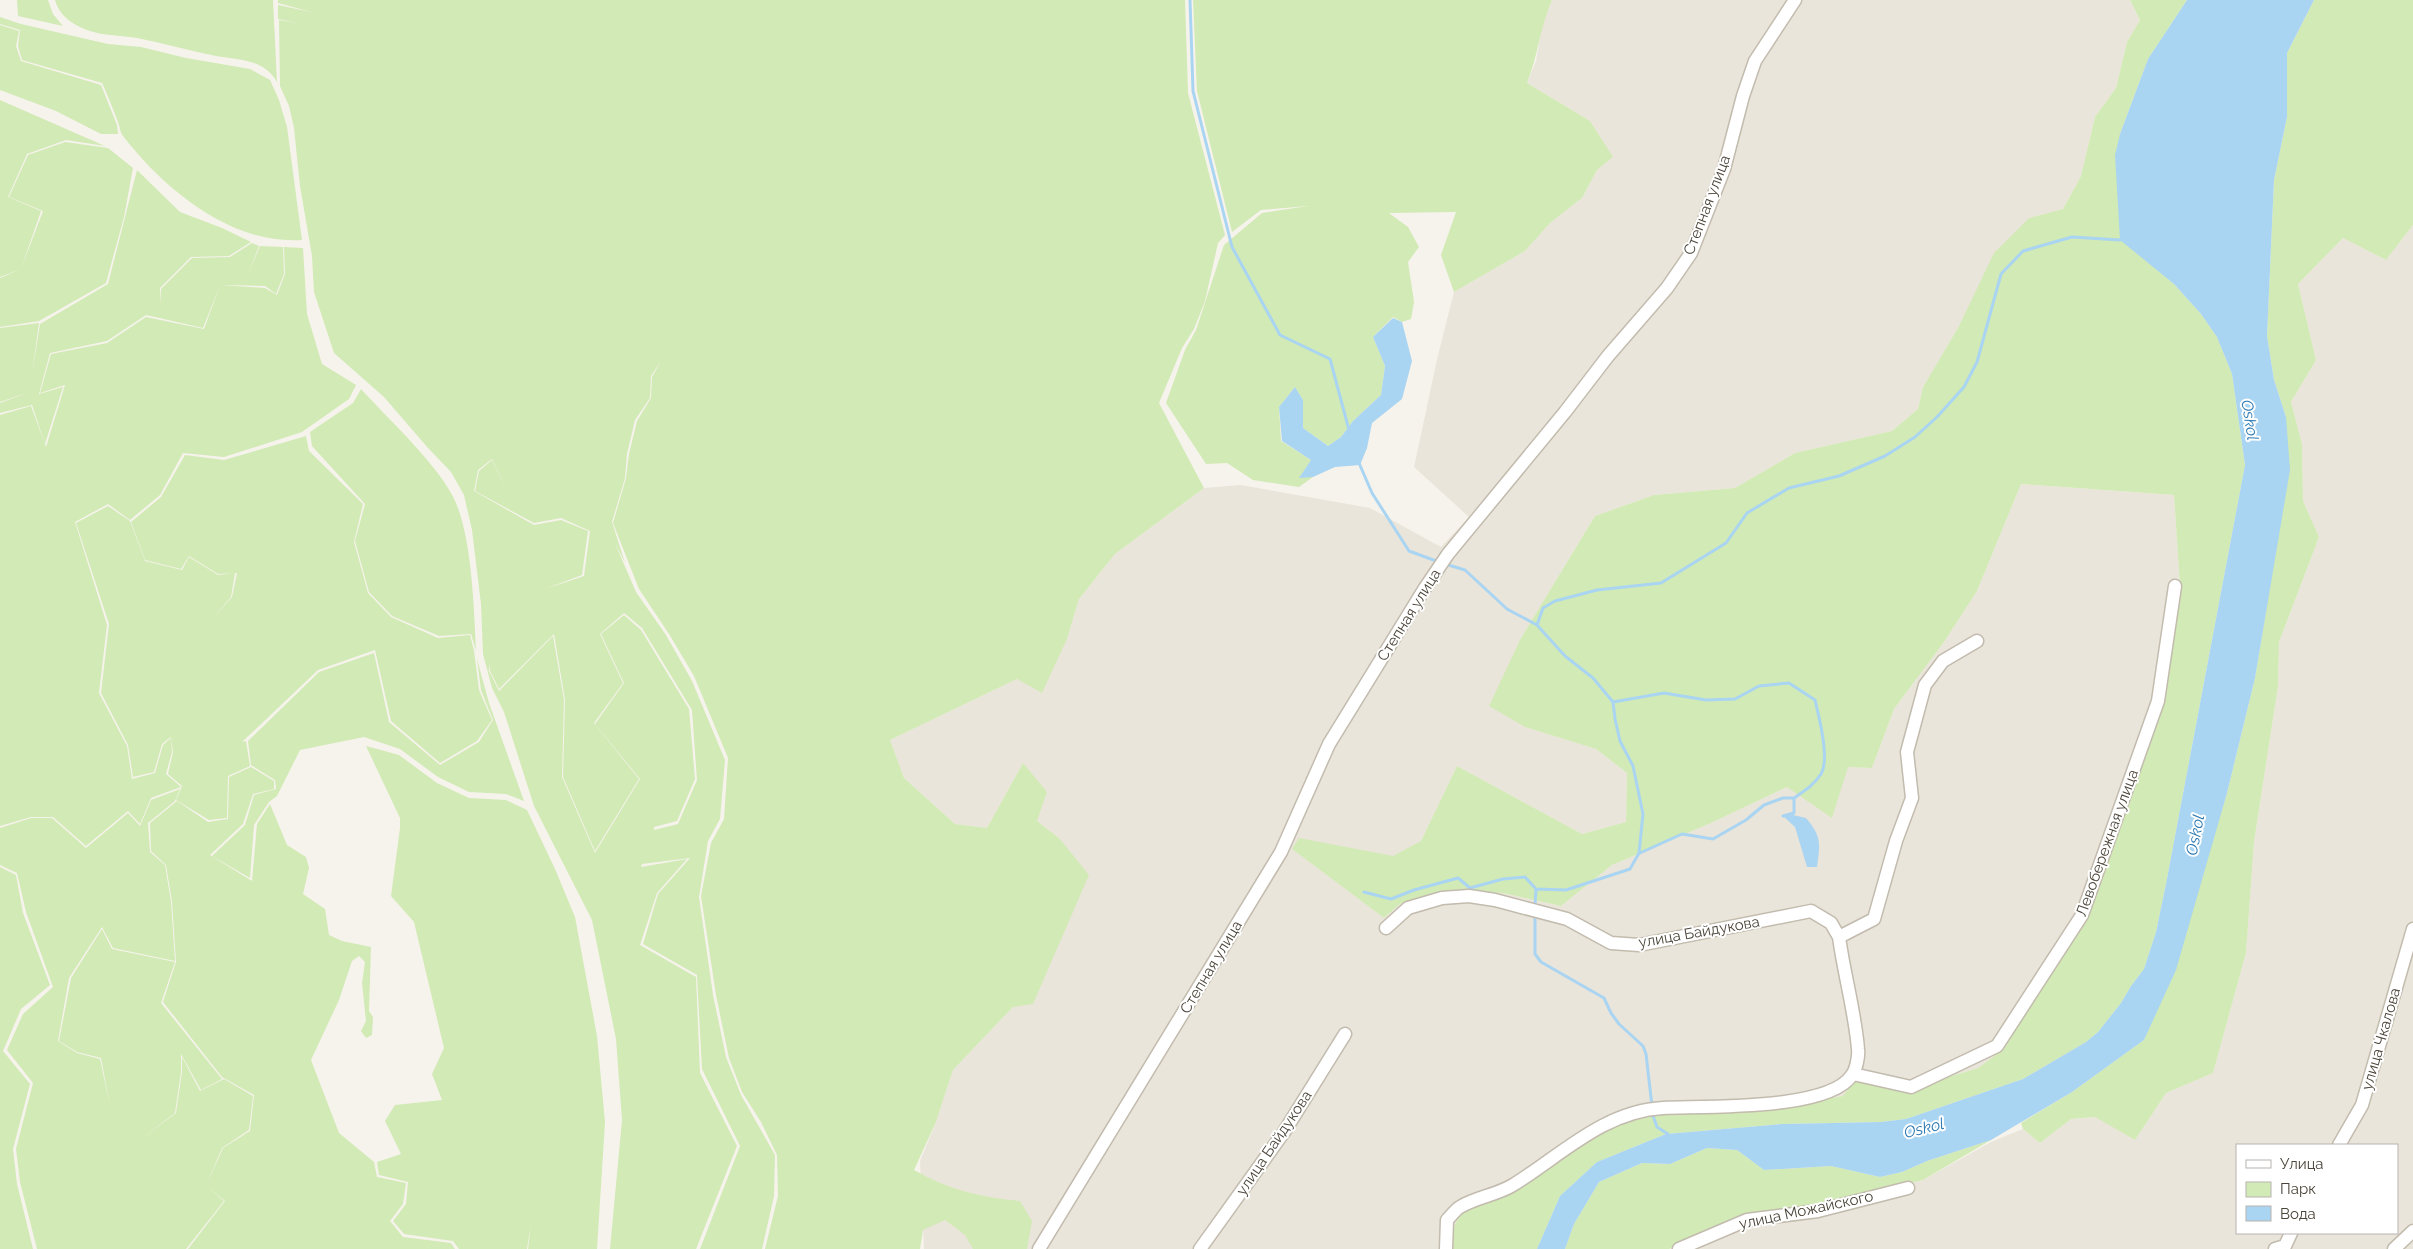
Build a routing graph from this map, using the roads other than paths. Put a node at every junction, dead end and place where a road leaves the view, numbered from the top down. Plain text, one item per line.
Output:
1 (1795, 0) edge
2 (2175, 586) dead end
3 (1977, 641) dead end
4 (1386, 928) dead end
5 (2413, 929) edge
6 (1839, 937) junction
7 (1345, 1034) dead end
8 (1853, 1074) junction
9 (2340, 1144) edge
10 (1908, 1188) dead end
11 (2413, 1231) edge
12 (2290, 1234) edge
13 (2282, 1248) edge
14 (1039, 1249) edge
15 (1200, 1249) edge
16 (1446, 1249) edge
17 (1678, 1249) edge
18 (2394, 1249) edge

1 - 14 street, Степная улица
2 - 8 street, Левобережная улица
3 - 6 street
4 - 6 street, улица Байдукова
5 - 9 street, улица Чкалова
6 - 8 street
7 - 15 street, улица Байдукова
8 - 16 street
10 - 17 street, улица Можайского
11 - 18 street
12 - 13 street

